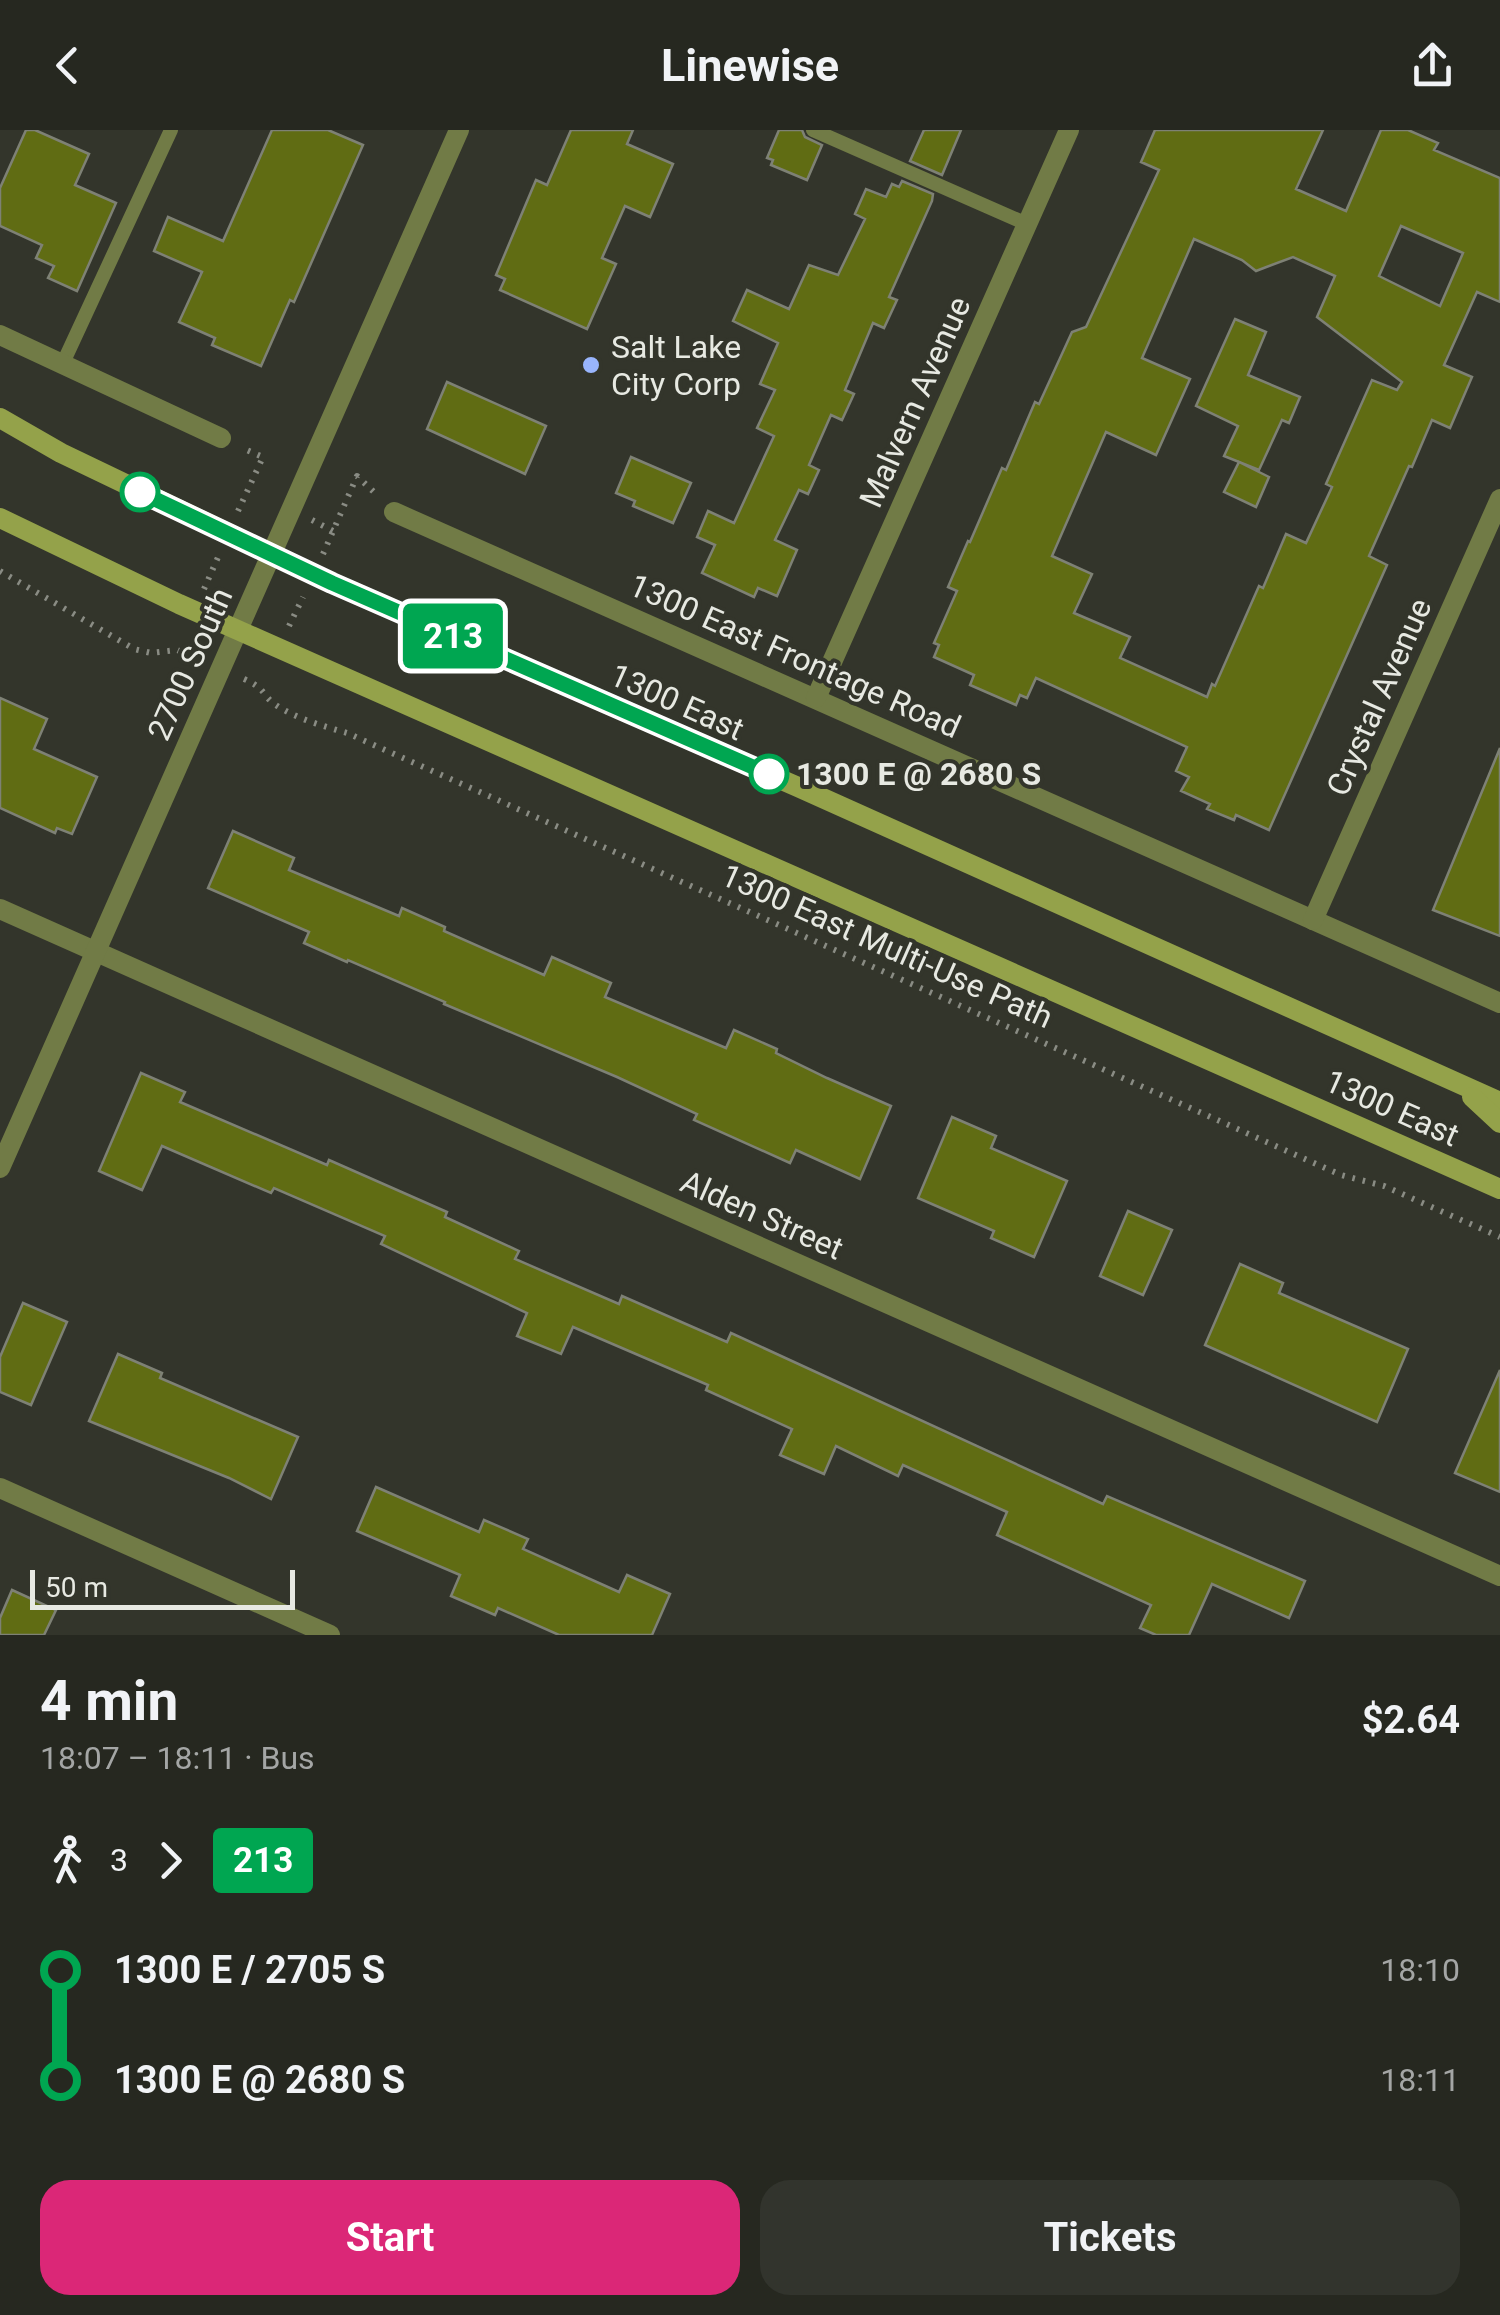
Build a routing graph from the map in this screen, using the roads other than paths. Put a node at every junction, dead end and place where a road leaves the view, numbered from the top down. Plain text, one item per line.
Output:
1 (171, 130) edge
2 (459, 130) edge
3 (813, 130) edge
4 (1069, 130) edge
5 (1027, 224) junction
6 (0, 335) edge
7 (64, 364) junction
8 (0, 418) edge
9 (221, 438) dead end
10 (1500, 499) edge
11 (394, 512) dead end
12 (0, 518) edge
13 (272, 553) junction
14 (238, 629) junction
15 (816, 698) junction
16 (0, 908) edge
17 (1313, 920) junction
18 (95, 950) junction
19 (1500, 1003) edge
20 (1461, 1086) junction
21 (1500, 1102) edge
22 (1500, 1123) edge
23 (0, 1168) edge
24 (1500, 1189) edge
25 (0, 1488) edge
26 (1500, 1576) edge
27 (330, 1635) edge

1 - 7 lane
2 - 13 street, 2700 South
3 - 5 lane
4 - 5 street, Malvern Avenue
5 - 15 street, Malvern Avenue
6 - 7 street
7 - 9 street
8 - 13 main road, 1300 East
10 - 17 street, Crystal Avenue
11 - 15 street, 1300 East Frontage Road
12 - 14 main road, 1300 East
13 - 14 street, 2700 South
13 - 20 main road, 1300 East
14 - 18 street, 2700 South
14 - 24 main road, 1300 East
15 - 17 street, 1300 East Frontage Road
16 - 18 street, Alden Street
17 - 19 street, 1300 East Frontage Road
18 - 23 street, 2700 South
18 - 26 street, Alden Street
20 - 21 main road, 1300 East
20 - 22 main road
25 - 27 street

